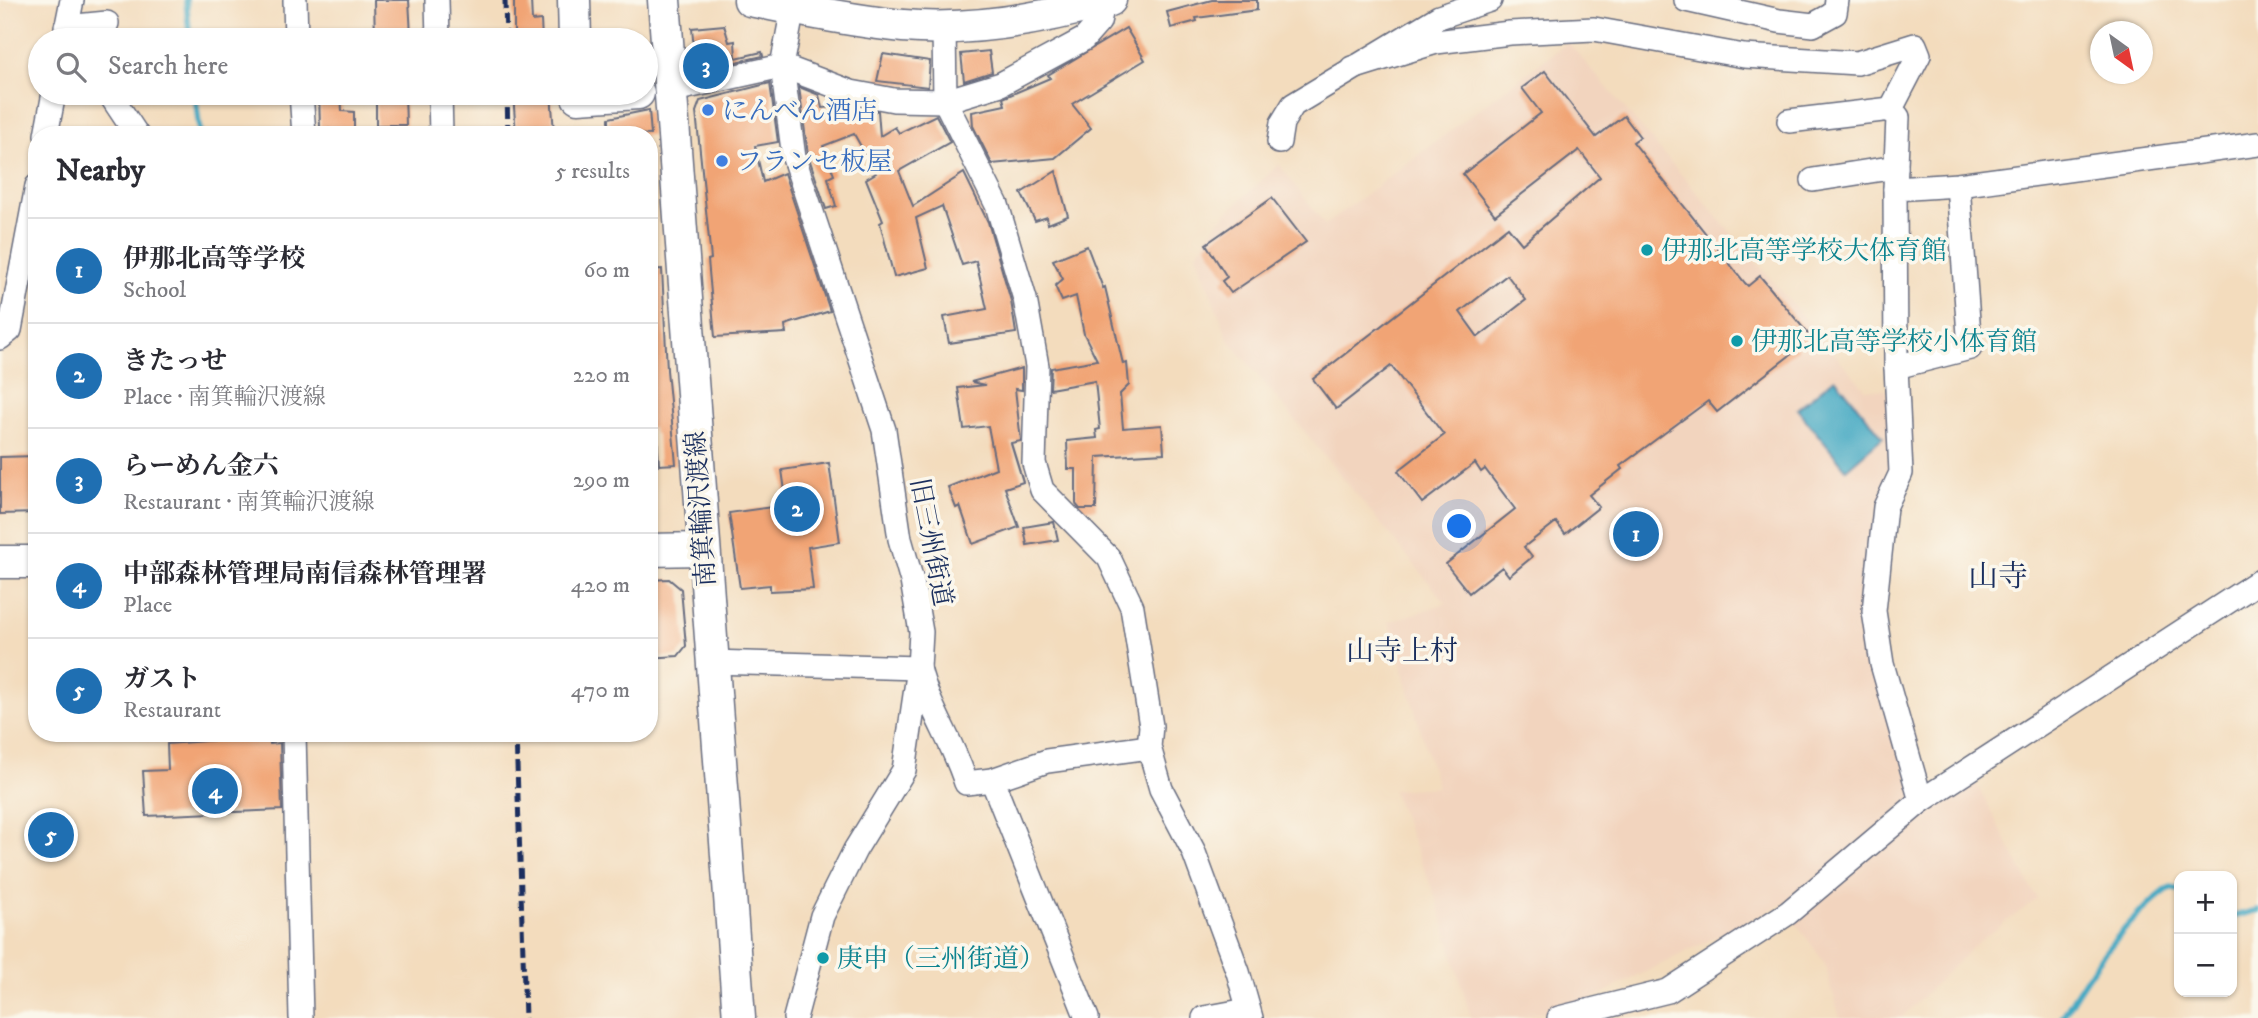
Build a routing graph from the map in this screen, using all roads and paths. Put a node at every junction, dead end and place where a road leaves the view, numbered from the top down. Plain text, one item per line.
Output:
1 (72, 0) edge
2 (295, 0) edge
3 (437, 0) edge
4 (574, 0) edge
5 (664, 0) edge
6 (750, 0) edge
7 (1490, 0) edge
8 (1686, 0) edge
9 (1838, 0) edge
10 (1106, 1) edge
11 (793, 8) junction
12 (860, 10) edge
13 (107, 23) dead end
14 (944, 27) junction
15 (69, 28) edge
16 (92, 28) edge
17 (296, 28) edge
18 (438, 28) edge
19 (575, 28) edge
20 (782, 66) junction
21 (1352, 68) junction
22 (658, 78) edge
23 (658, 91) edge
24 (658, 101) edge
25 (945, 101) junction
26 (52, 105) edge
27 (117, 105) edge
28 (301, 105) edge
29 (440, 105) edge
30 (1891, 109) junction
31 (1789, 121) dead end
32 (48, 126) edge
33 (131, 126) edge
34 (303, 126) edge
35 (441, 126) edge
36 (1279, 142) dead end
37 (2258, 144) edge
38 (1895, 178) junction
39 (1813, 180) dead end
40 (1958, 186) junction
41 (28, 234) edge
42 (0, 338) edge
43 (1896, 367) junction
44 (704, 549) junction
45 (658, 550) edge
46 (0, 562) edge
47 (28, 562) edge
48 (2258, 582) edge
49 (711, 662) junction
50 (919, 667) junction
51 (294, 742) edge
52 (1149, 747) junction
53 (992, 780) junction
54 (1921, 801) junction
55 (1249, 1014) edge
56 (301, 1018) edge
57 (739, 1018) edge
58 (795, 1018) edge
59 (1087, 1018) edge
60 (1204, 1018) edge
61 (1559, 1018) edge

1 - 15 street
2 - 17 street
3 - 18 street
4 - 19 main road
5 - 22 main road, 南箕輪沢渡線
6 - 11 main road
7 - 21 street
8 - 9 street
10 - 14 main road
10 - 25 street
11 - 12 main road
11 - 20 street, 旧三州街道
12 - 14 main road
13 - 16 street
14 - 25 street
20 - 23 street
20 - 25 street
20 - 50 street, 旧三州街道
21 - 30 street
21 - 36 street
24 - 44 main road, 南箕輪沢渡線
25 - 52 street
26 - 32 street
27 - 33 street
28 - 34 street
29 - 35 street
30 - 31 street
30 - 38 street
37 - 40 street
38 - 39 street
38 - 40 street
38 - 43 street
40 - 43 street
41 - 42 street
43 - 54 street
44 - 45 main road
44 - 49 main road, 南箕輪沢渡線
46 - 47 main road
48 - 54 street
49 - 50 street
49 - 57 main road, 南箕輪沢渡線
50 - 53 street
50 - 58 street, 旧三州街道
51 - 56 street
52 - 53 street
52 - 55 street
53 - 59 street
54 - 61 street
55 - 60 street

